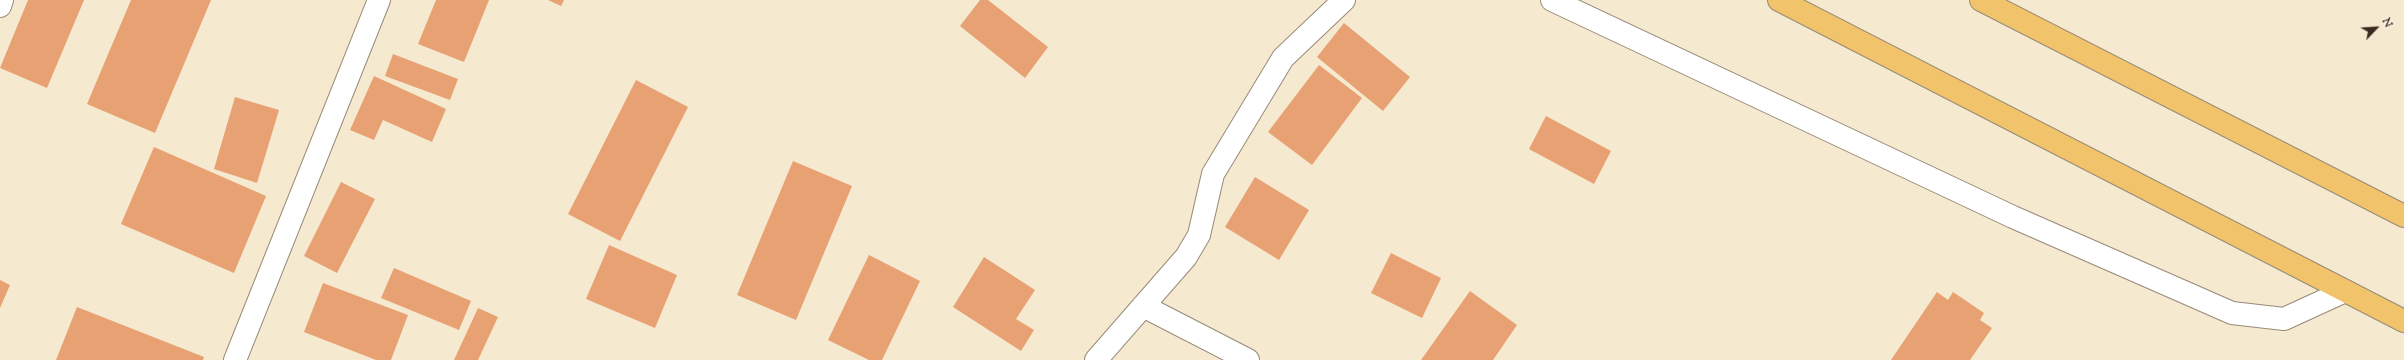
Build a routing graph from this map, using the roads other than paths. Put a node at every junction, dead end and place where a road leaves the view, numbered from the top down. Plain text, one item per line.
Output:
1 (2, 0) edge
2 (379, 0) edge
3 (1344, 0) edge
4 (1552, 0) edge
5 (1779, 0) edge
6 (1981, 0) edge
7 (0, 6) edge
8 (2404, 216) edge
9 (2345, 291) junction
10 (1143, 306) junction
11 (2404, 321) edge
12 (235, 360) edge
13 (1096, 360) edge
14 (1248, 360) edge

1 - 7 street
2 - 12 street
3 - 10 street
4 - 9 street
5 - 9 highway
6 - 8 highway
9 - 11 highway
10 - 13 street
10 - 14 street

